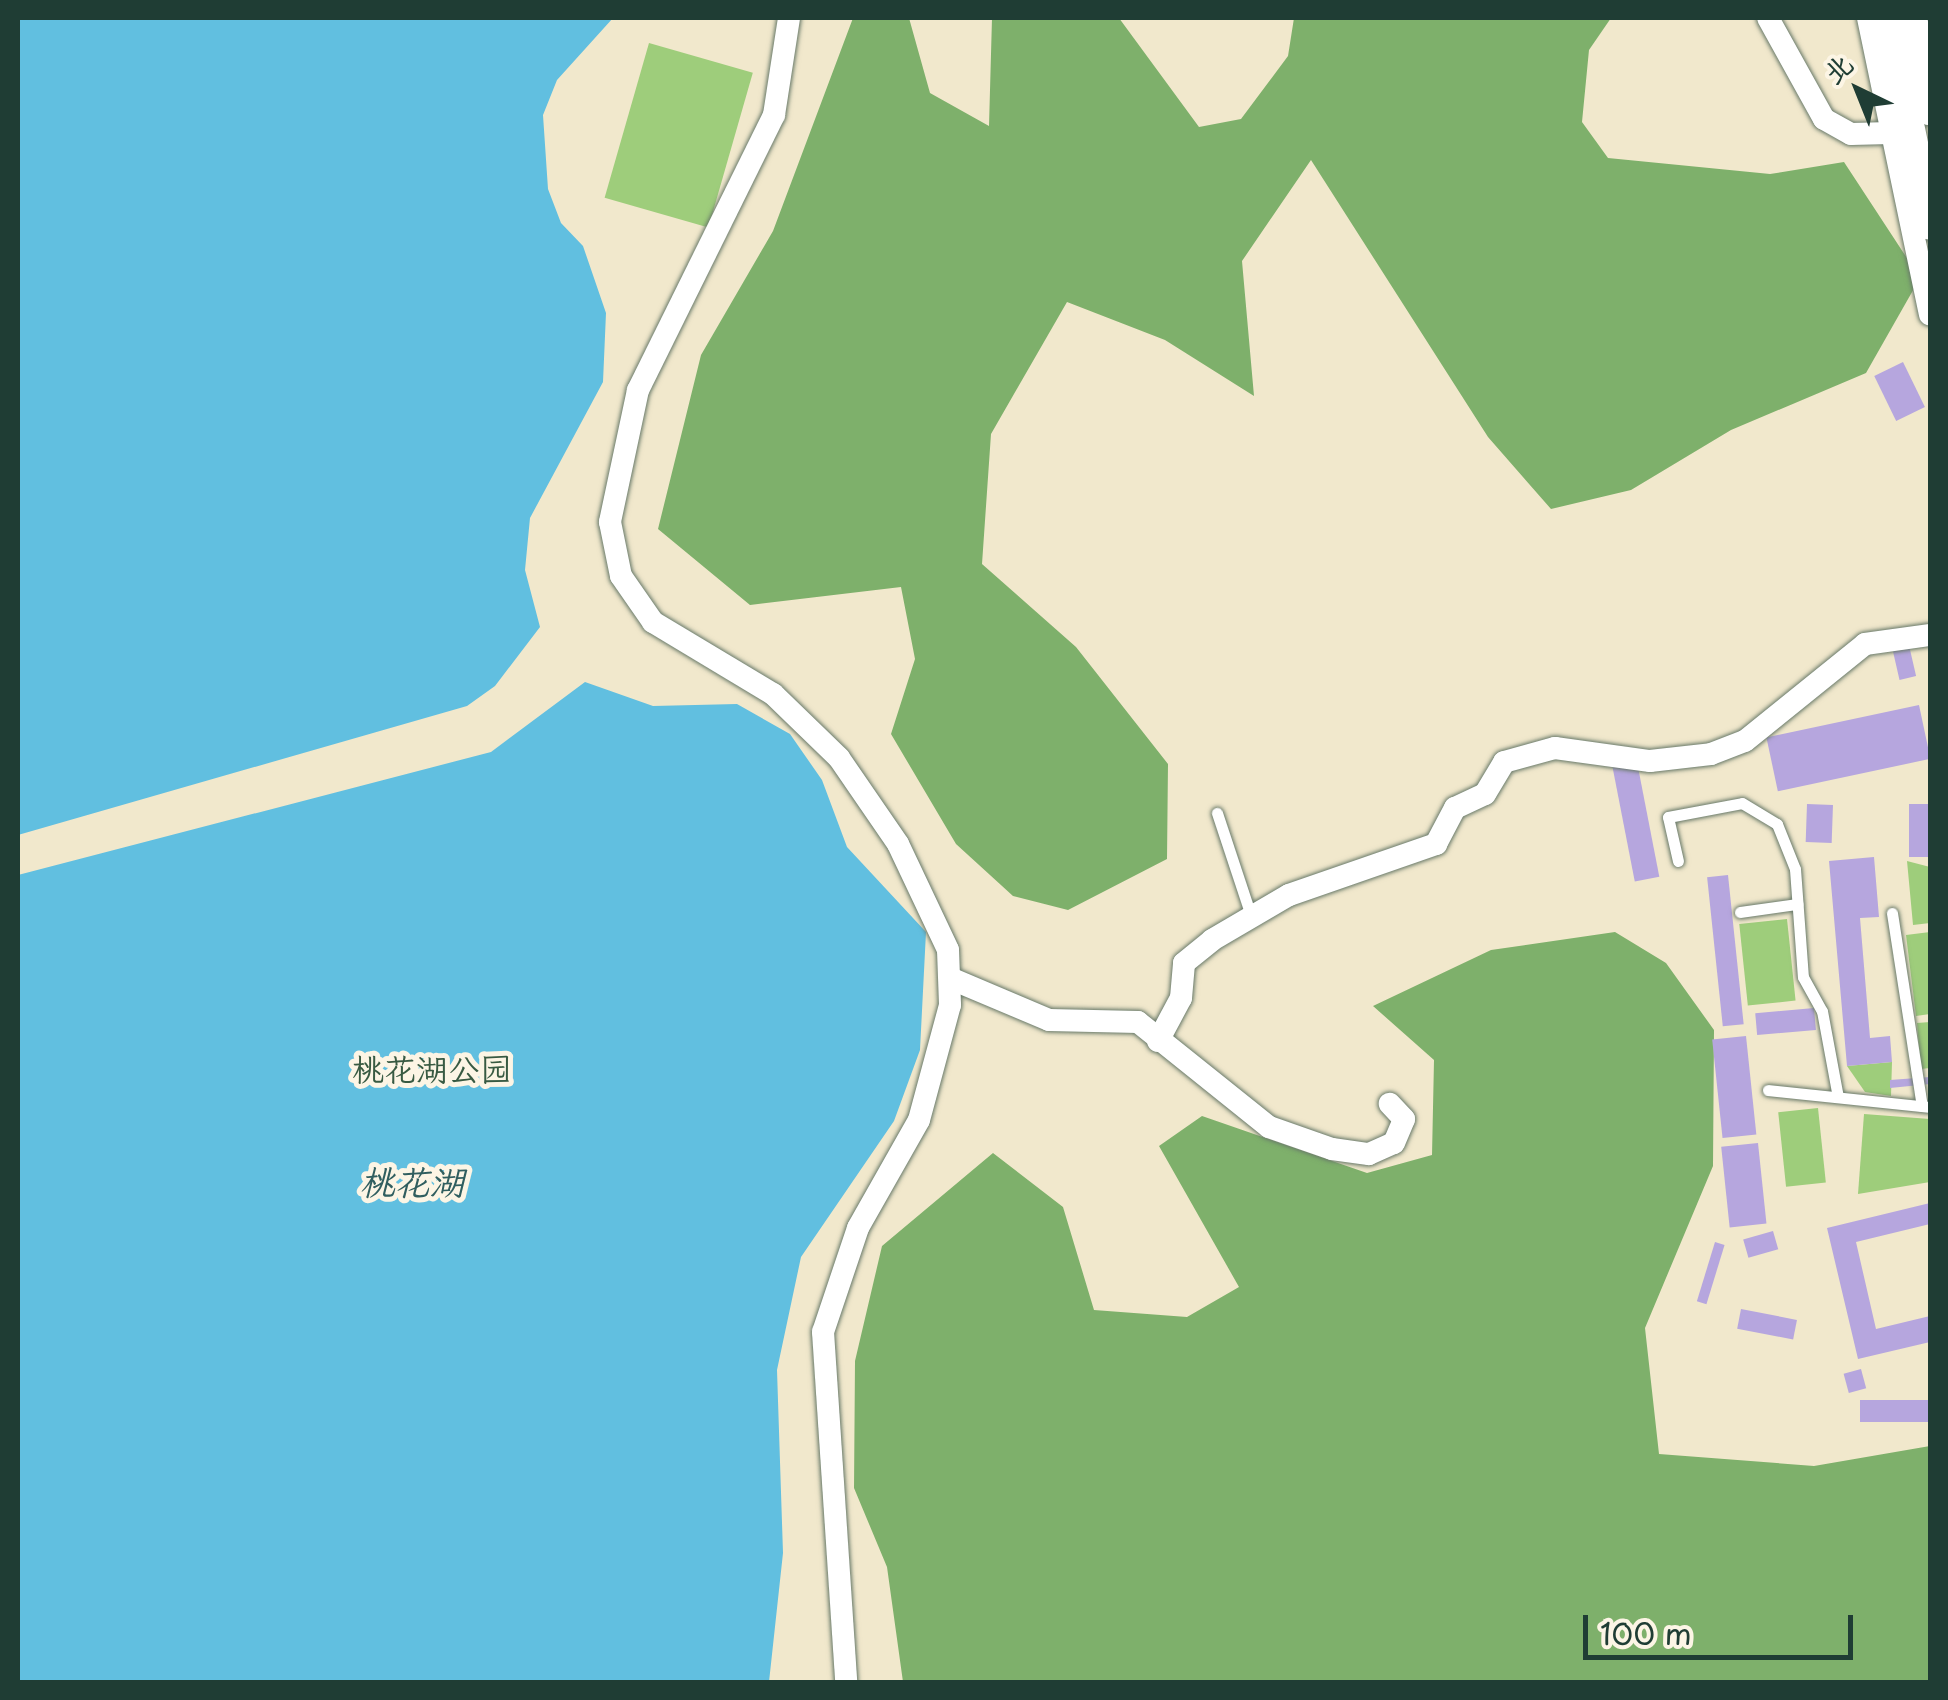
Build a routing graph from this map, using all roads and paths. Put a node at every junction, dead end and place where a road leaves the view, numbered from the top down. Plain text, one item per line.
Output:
1 (789, 18) edge
2 (1768, 18) edge
3 (1868, 18) edge
4 (1887, 18) edge
5 (1912, 18) edge
6 (1930, 110) edge
7 (1891, 132) junction
8 (1930, 225) edge
9 (1930, 315) edge
10 (1930, 635) edge
11 (1217, 813) dead end
12 (1678, 861) dead end
13 (1797, 904) junction
14 (1740, 912) dead end
15 (1892, 913) dead end
16 (1250, 916) junction
17 (952, 979) junction
18 (1158, 1041) junction
19 (1768, 1090) dead end
20 (1838, 1098) junction
21 (1390, 1104) dead end
22 (1926, 1107) edge
23 (846, 1682) edge

1 - 17 street
2 - 7 street
3 - 7 street
4 - 8 main road
5 - 6 main road
7 - 9 street
10 - 16 street
11 - 16 lane
12 - 13 lane
13 - 14 lane
13 - 20 lane
15 - 22 lane
16 - 18 street
17 - 18 street
17 - 23 street
18 - 21 street
19 - 20 lane
20 - 22 lane

